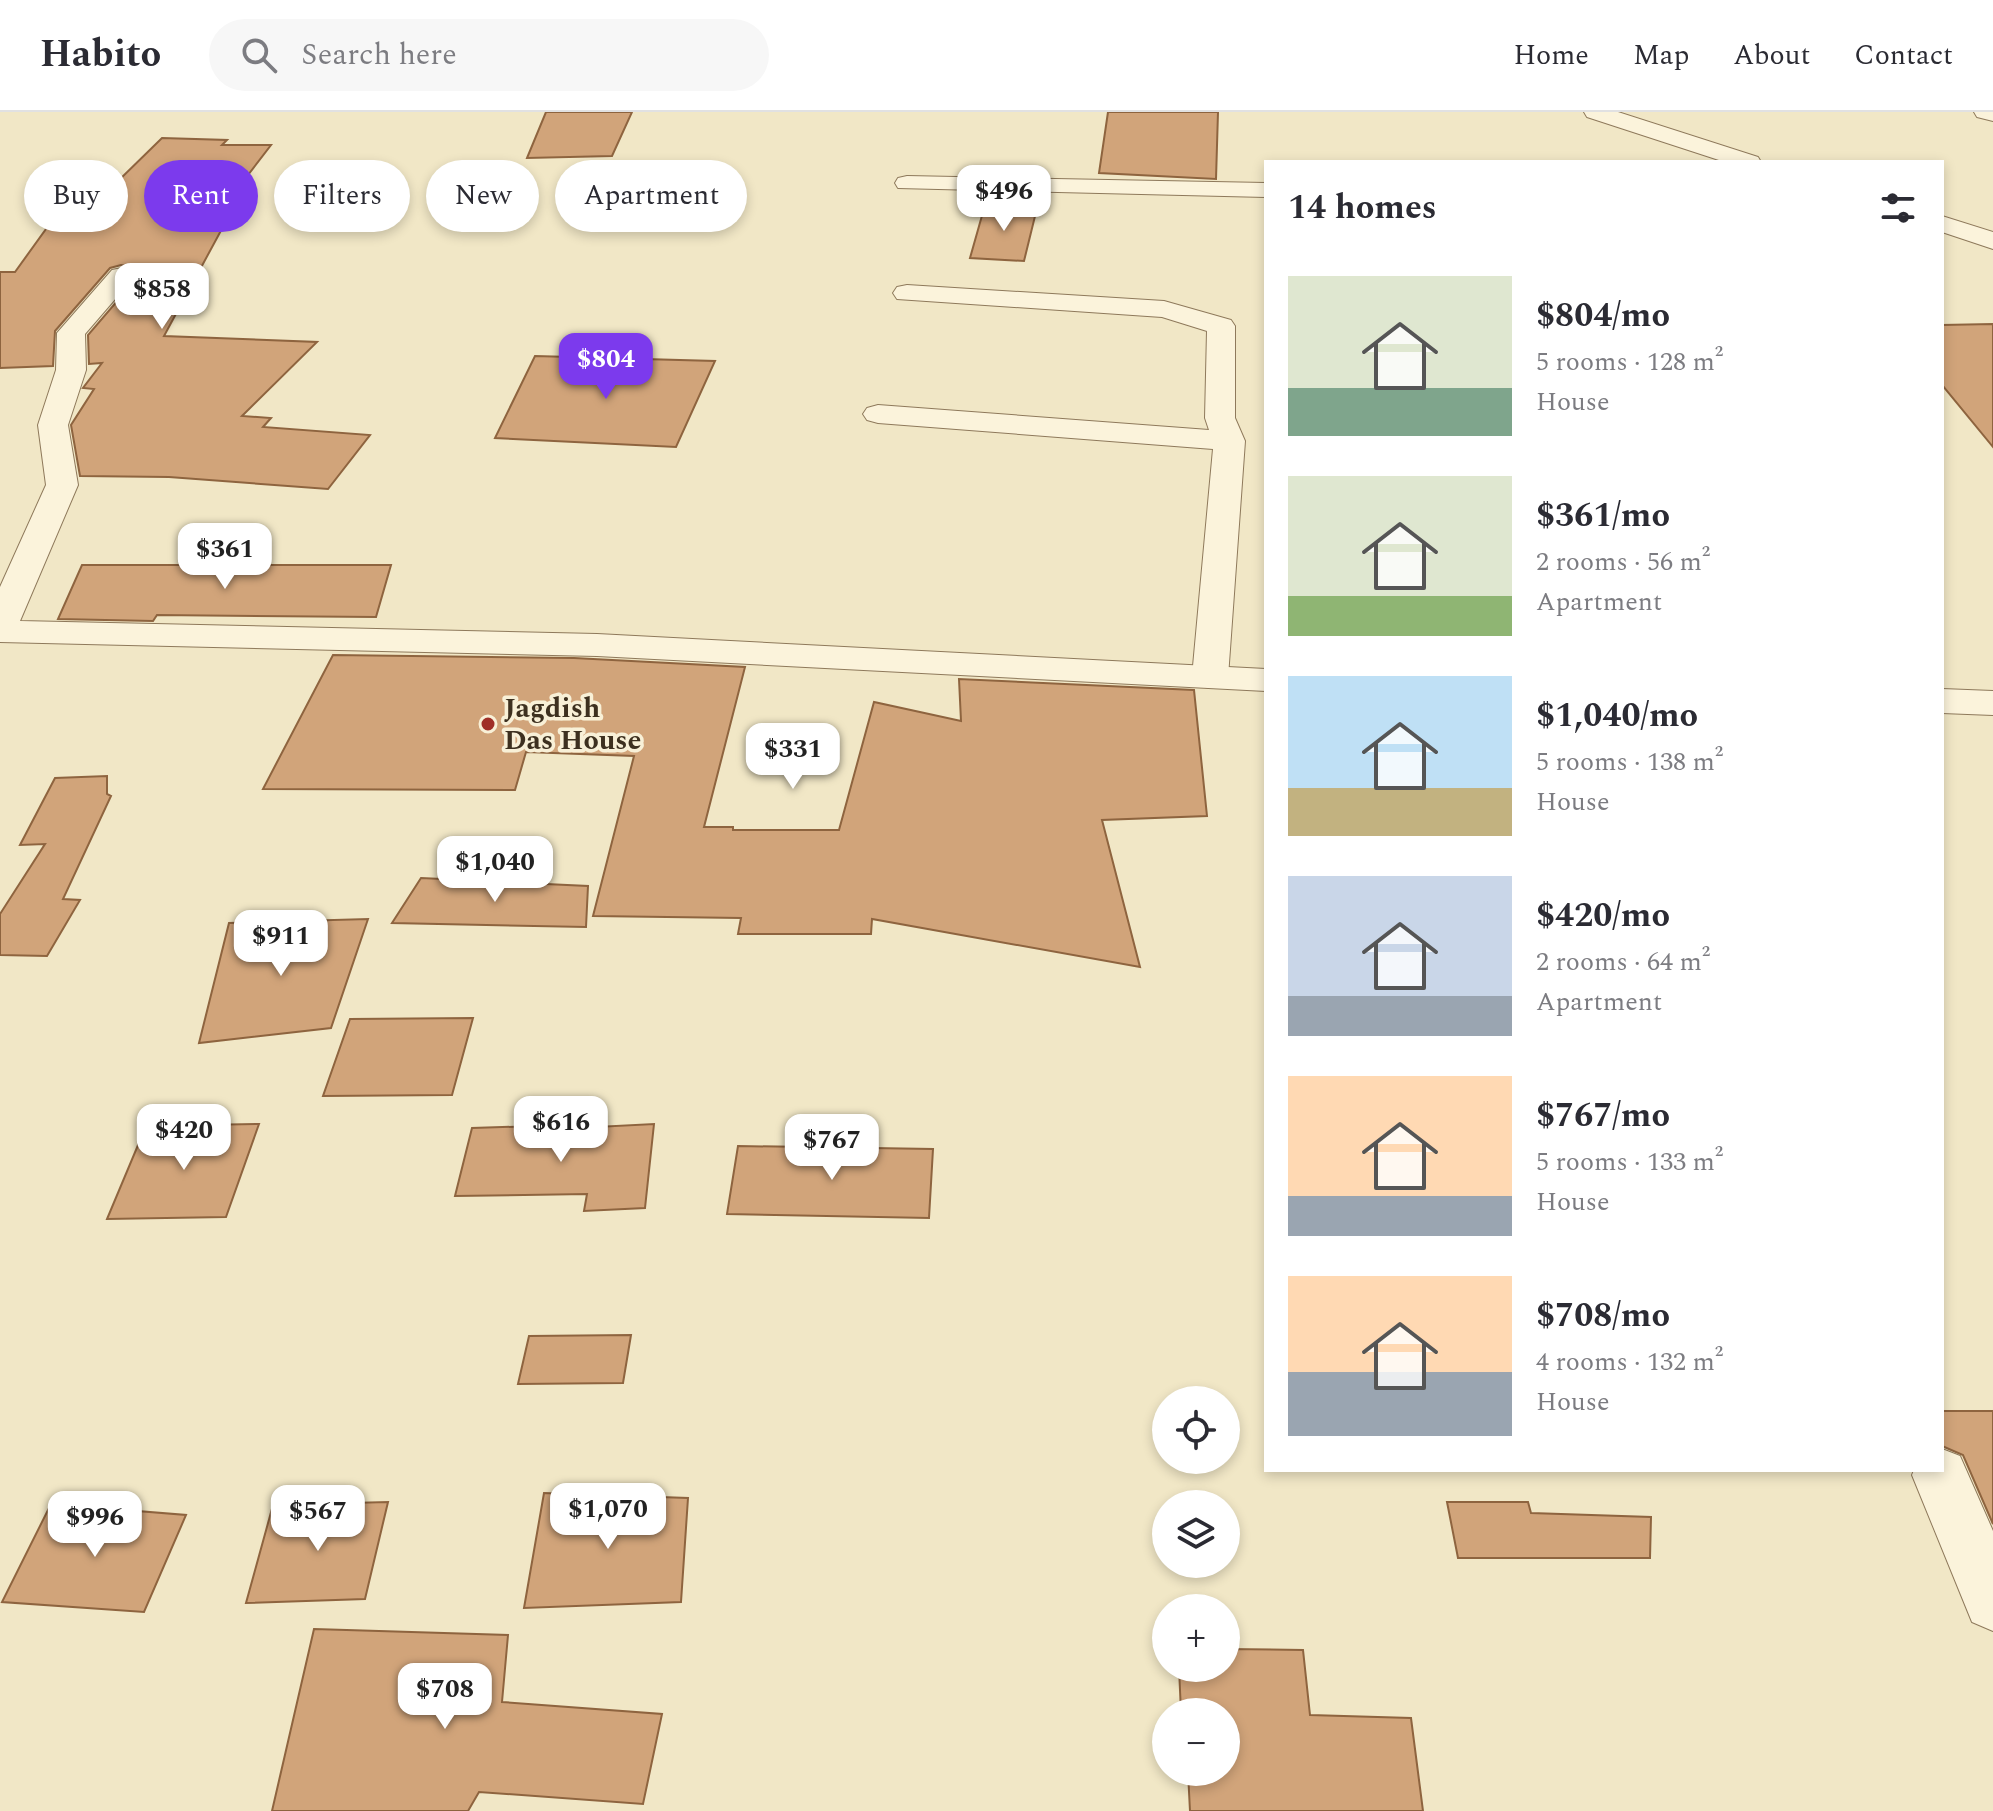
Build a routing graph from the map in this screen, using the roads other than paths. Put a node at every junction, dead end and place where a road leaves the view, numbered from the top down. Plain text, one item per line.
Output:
1 (1595, 112) edge
2 (1985, 112) edge
3 (1993, 114) edge
4 (1743, 160) edge
5 (907, 183) dead end
6 (1264, 190) edge
7 (1944, 225) edge
8 (1993, 241) edge
9 (122, 276) dead end
10 (907, 293) dead end
11 (878, 414) dead end
12 (1229, 441) junction
13 (0, 629) edge
14 (1210, 677) junction
15 (1264, 680) edge
16 (1944, 701) edge
17 (1993, 703) edge
18 (1940, 1475) dead end
19 (1993, 1601) edge

1 - 4 street
2 - 3 street
5 - 6 street
7 - 8 street
9 - 13 street
10 - 12 street
11 - 12 street
12 - 14 street
13 - 14 street
14 - 15 street
16 - 17 street
18 - 19 street

